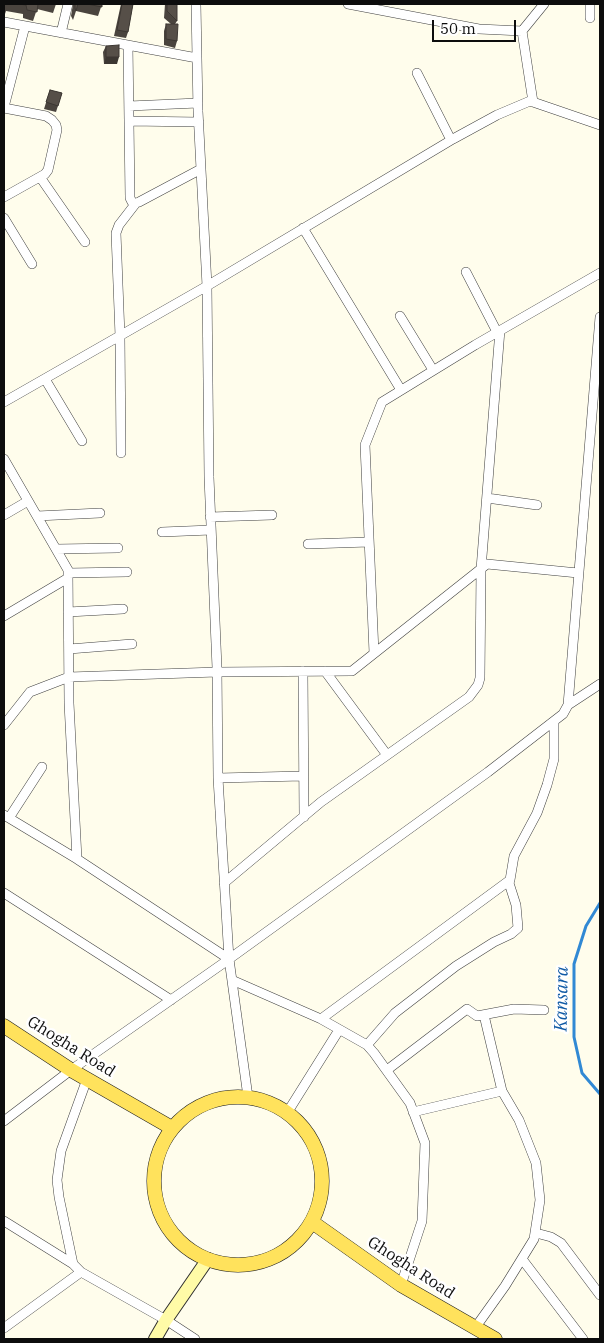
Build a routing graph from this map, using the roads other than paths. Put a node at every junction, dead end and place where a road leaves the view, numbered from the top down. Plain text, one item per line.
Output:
1 (68, 4) edge
2 (196, 4) edge
3 (348, 4) edge
4 (544, 4) edge
5 (590, 4) edge
6 (590, 18) dead end
7 (4, 22) edge
8 (24, 26) junction
9 (522, 31) junction
10 (61, 33) junction
11 (128, 45) junction
12 (197, 58) junction
13 (417, 73) dead end
14 (533, 102) junction
15 (198, 104) junction
16 (128, 106) junction
17 (4, 107) edge
18 (129, 121) junction
19 (199, 122) junction
20 (600, 125) edge
21 (451, 140) junction
22 (201, 170) junction
23 (40, 177) junction
24 (4, 197) edge
25 (136, 204) junction
26 (4, 218) edge
27 (303, 228) junction
28 (85, 242) dead end
29 (32, 264) dead end
30 (466, 272) dead end
31 (600, 273) edge
32 (207, 286) junction
33 (400, 316) dead end
34 (600, 317) edge
35 (499, 331) junction
36 (120, 336) junction
37 (434, 370) junction
38 (44, 379) junction
39 (401, 390) junction
40 (4, 402) edge
41 (82, 441) dead end
42 (120, 453) dead end
43 (4, 459) edge
44 (487, 498) junction
45 (28, 501) junction
46 (537, 505) dead end
47 (100, 513) dead end
48 (4, 515) edge
49 (272, 515) dead end
50 (37, 516) junction
51 (210, 517) junction
52 (211, 530) junction
53 (162, 532) dead end
54 (369, 542) junction
55 (308, 544) dead end
56 (118, 548) dead end
57 (56, 549) junction
58 (481, 569) junction
59 (127, 572) dead end
60 (578, 573) junction
61 (68, 576) junction
62 (123, 609) dead end
63 (68, 612) junction
64 (4, 616) edge
65 (132, 644) dead end
66 (69, 649) junction
67 (374, 652) junction
68 (303, 671) junction
69 (325, 671) junction
70 (217, 672) junction
71 (69, 676) junction
72 (600, 684) edge
73 (568, 705) junction
74 (554, 721) junction
75 (4, 725) edge
76 (387, 755) junction
77 (42, 767) dead end
78 (303, 776) junction
79 (218, 778) junction
80 (7, 817) edge
81 (304, 817) junction
82 (77, 859) junction
83 (510, 880) junction
84 (224, 883) junction
85 (4, 893) edge
86 (229, 959) junction
87 (232, 980) junction
88 (171, 1000) junction
89 (544, 1010) dead end
90 (484, 1015) junction
91 (321, 1019) junction
92 (4, 1026) edge
93 (339, 1030) junction
94 (367, 1045) junction
95 (71, 1070) junction
96 (387, 1070) junction
97 (87, 1079) junction
98 (502, 1092) junction
99 (248, 1096) junction
100 (413, 1112) junction
101 (287, 1113) junction
102 (4, 1121) edge
103 (172, 1128) junction
104 (312, 1222) junction
105 (8, 1223) edge
106 (4, 1233) edge
107 (536, 1234) junction
108 (208, 1259) junction
109 (522, 1259) junction
110 (73, 1264) junction
111 (81, 1272) junction
112 (401, 1285) junction
113 (600, 1295) edge
114 (166, 1320) junction
115 (4, 1328) edge
116 (478, 1333) edge
117 (155, 1339) edge
118 (194, 1339) edge
119 (495, 1339) edge
120 (583, 1339) edge

1 - 10 street
2 - 12 street
3 - 9 street
4 - 9 street
5 - 6 street
7 - 8 street
8 - 10 street
8 - 17 street
9 - 14 street
10 - 11 street
11 - 12 street
11 - 16 street
12 - 15 street
13 - 21 street
14 - 20 street
14 - 21 street
15 - 16 street
15 - 19 street
16 - 18 street
17 - 23 street
18 - 19 street
18 - 25 street
19 - 22 street
21 - 27 street
22 - 25 street
22 - 32 street
23 - 24 street
23 - 28 street
25 - 36 street
26 - 29 street
27 - 32 street
27 - 39 street
30 - 35 street
31 - 35 street
32 - 36 street
32 - 51 street
33 - 37 street
34 - 60 street
35 - 37 street
35 - 44 street
36 - 38 street
36 - 42 street
37 - 39 street
38 - 40 street
38 - 41 street
39 - 54 street
43 - 45 street
44 - 46 street
44 - 58 street
45 - 48 street
45 - 50 street
47 - 50 street
49 - 51 street
50 - 57 street
51 - 52 street
52 - 53 street
52 - 70 street
54 - 55 street
54 - 67 street
56 - 57 street
57 - 61 street
58 - 60 street
58 - 67 street
58 - 76 street
59 - 61 street
60 - 73 street
61 - 63 street
61 - 64 street
62 - 63 street
63 - 66 street
65 - 66 street
66 - 71 street
67 - 69 street
68 - 69 street
68 - 70 street
68 - 78 street
69 - 76 street
70 - 71 street
70 - 79 street
71 - 75 street
71 - 82 street
72 - 73 street
73 - 74 street
74 - 83 street
74 - 86 street
76 - 81 street
77 - 80 street
78 - 79 street
78 - 81 street
79 - 84 street
80 - 82 street
81 - 84 street
82 - 86 street
83 - 91 street
83 - 94 street
84 - 86 street
85 - 88 street
86 - 87 street
86 - 88 street
87 - 91 street
87 - 99 street
88 - 95 street
89 - 90 street
90 - 96 street
90 - 98 street
91 - 93 street
92 - 95 main road, Ghogha Road
93 - 94 street
93 - 101 street
94 - 96 street
95 - 97 main road, Ghogha Road
95 - 102 street
96 - 100 street
97 - 103 main road, Ghogha Road
97 - 110 street
98 - 100 street
98 - 107 street
99 - 101 main road
99 - 103 main road
100 - 112 street
101 - 104 main road
103 - 108 main road
104 - 108 main road
104 - 112 main road, Ghogha Road
105 - 106 street
105 - 110 street
107 - 109 street
107 - 113 street
108 - 114 street
109 - 116 street
109 - 120 street
110 - 111 street
111 - 114 street
111 - 115 street
112 - 116 main road, Ghogha Road
114 - 117 street
114 - 118 street
116 - 119 main road, Ghogha Road

